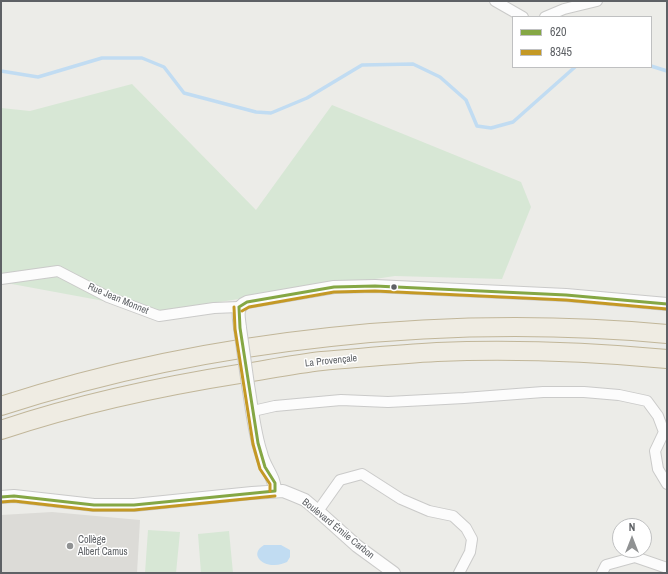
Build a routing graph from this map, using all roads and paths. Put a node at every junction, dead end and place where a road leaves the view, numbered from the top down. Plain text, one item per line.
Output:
1 (495, 1) edge
2 (596, 1) edge
3 (521, 16) edge
4 (547, 16) edge
5 (1, 279) edge
6 (667, 304) edge
7 (239, 307) junction
8 (667, 334) edge
9 (667, 359) edge
10 (1, 406) edge
11 (253, 411) junction
12 (1, 430) edge
13 (665, 432) edge
14 (667, 484) edge
15 (275, 491) junction
16 (1, 497) edge
17 (318, 511) junction
18 (667, 568) edge
19 (394, 573) edge
20 (459, 573) edge
21 (602, 573) edge

1 - 3 street
2 - 4 street
5 - 7 street, Rue Jean Monnet
6 - 7 street, Rue Jean Monnet
7 - 11 street, bridge
8 - 10 highway
9 - 12 highway, La Provençale
11 - 13 street
11 - 15 street
13 - 14 street
15 - 16 street, Boulevard Émile Carbon
15 - 17 street, Boulevard Émile Carbon
17 - 19 street, Boulevard Émile Carbon
17 - 20 street
18 - 21 street

